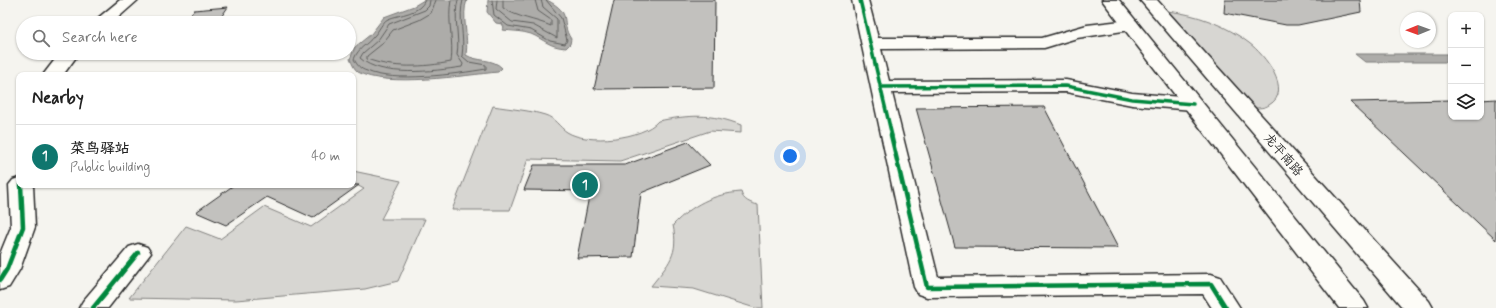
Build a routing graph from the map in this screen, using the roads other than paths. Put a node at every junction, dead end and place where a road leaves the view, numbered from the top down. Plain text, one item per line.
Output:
1 (130, 0) edge
2 (860, 0) edge
3 (1110, 0) edge
4 (1148, 0) edge
5 (110, 16) edge
6 (1130, 25) junction
7 (870, 44) junction
8 (64, 60) edge
9 (54, 72) edge
10 (880, 87) junction
11 (1193, 104) junction
12 (21, 188) edge
13 (138, 253) dead end
14 (0, 280) edge
15 (93, 308) edge
16 (1226, 308) edge
17 (1354, 308) edge
18 (1419, 308) edge

1 - 5 street
2 - 7 street
3 - 6 street
4 - 18 street, 龙平南路
6 - 7 street
6 - 11 street
7 - 10 street
8 - 9 street
10 - 11 street
10 - 16 street
11 - 17 street
12 - 14 street
13 - 15 street

